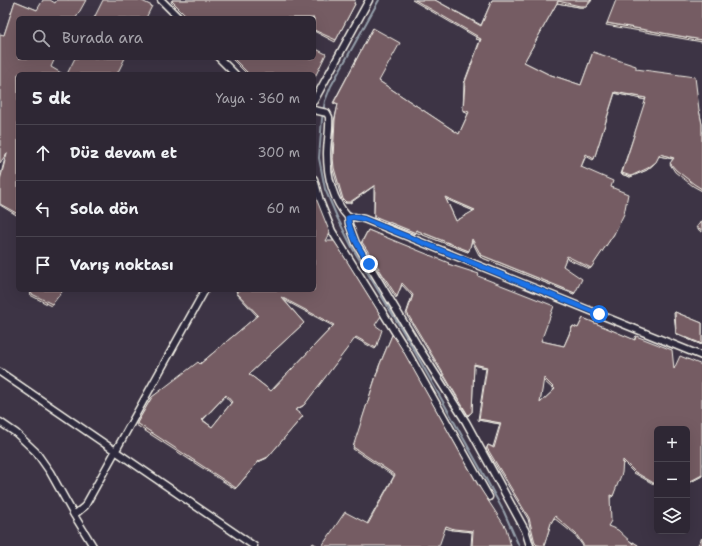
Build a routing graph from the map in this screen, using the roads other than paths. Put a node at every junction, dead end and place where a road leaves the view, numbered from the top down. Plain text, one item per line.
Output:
1 (161, 0) edge
2 (369, 0) edge
3 (177, 16) edge
4 (221, 60) edge
5 (232, 72) edge
6 (316, 96) edge
7 (316, 110) edge
8 (316, 186) edge
9 (348, 218) junction
10 (205, 292) edge
11 (702, 356) edge
12 (0, 372) edge
13 (0, 422) edge
14 (115, 451) junction
15 (489, 497) dead end
16 (74, 515) junction
17 (93, 546) edge
18 (254, 546) edge
19 (530, 546) edge

1 - 3 street
2 - 6 street
4 - 5 street
7 - 9 street
8 - 15 street
9 - 11 street
9 - 19 street
10 - 14 street
12 - 14 street
13 - 16 street
14 - 16 street
14 - 18 street
16 - 17 street

